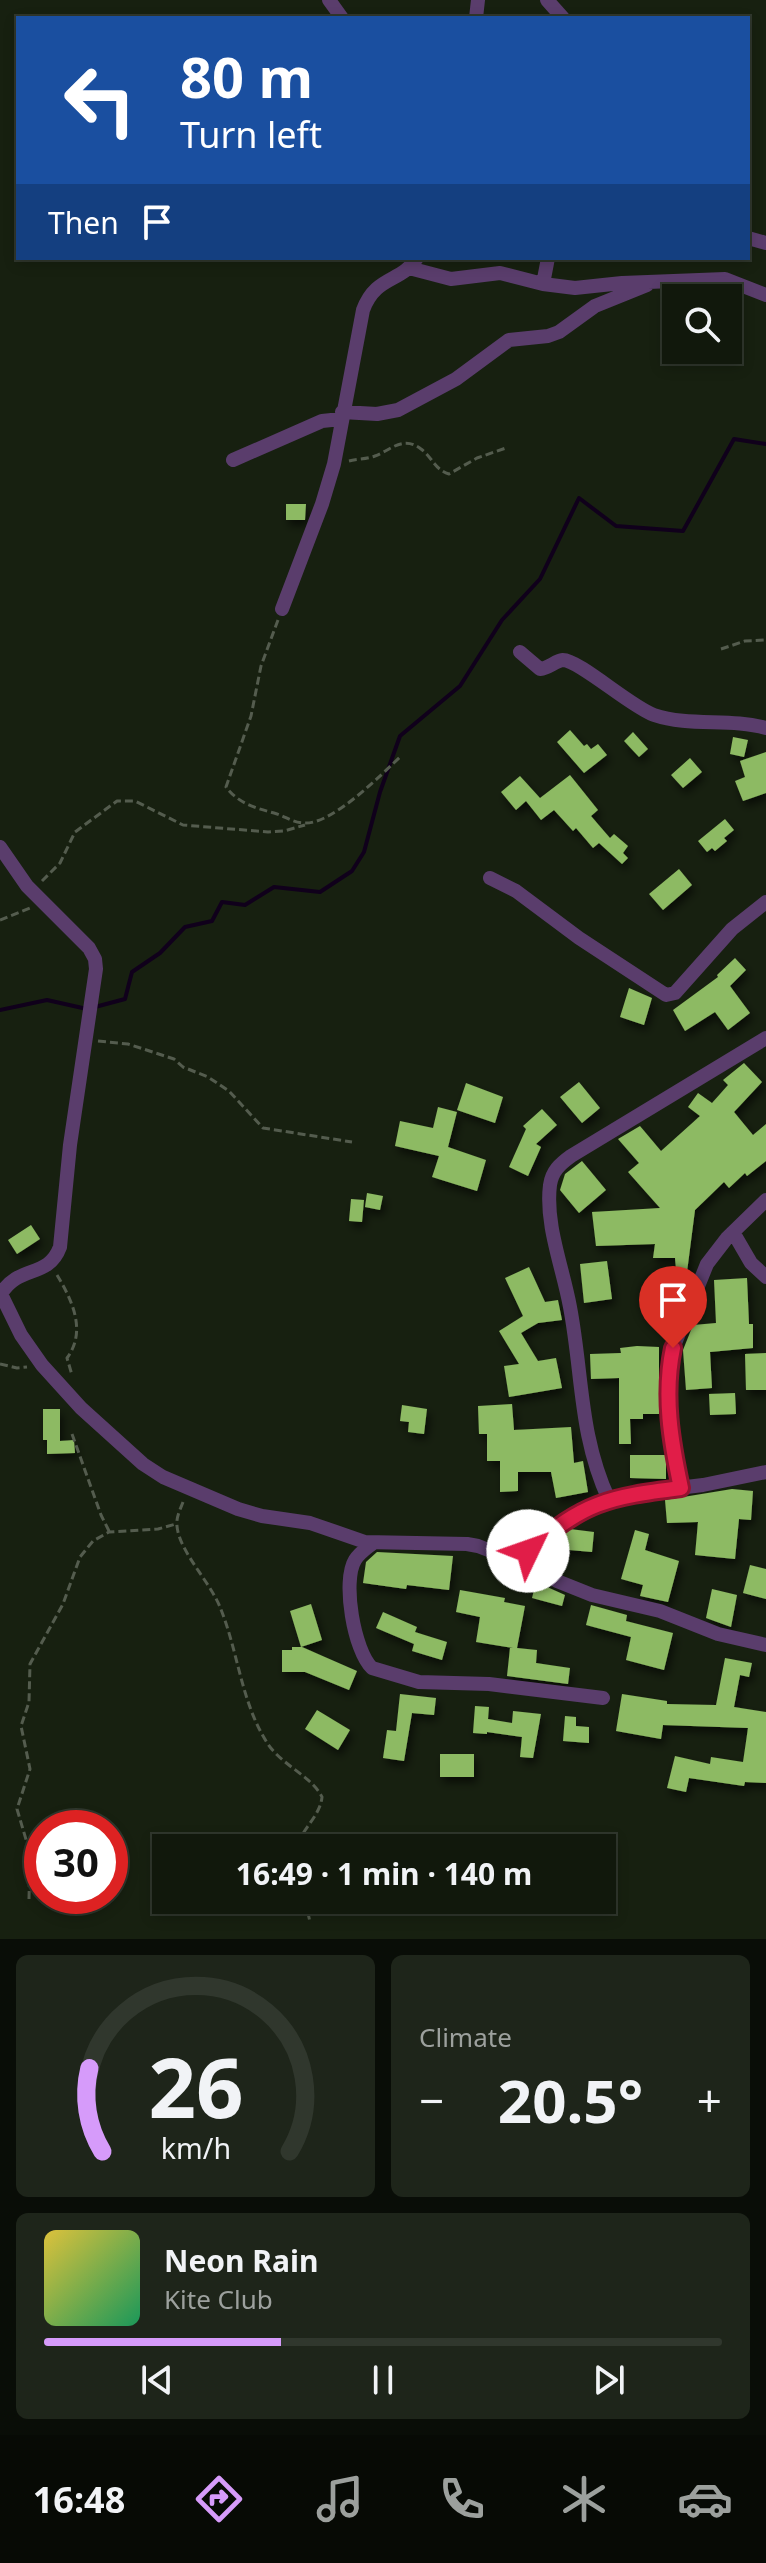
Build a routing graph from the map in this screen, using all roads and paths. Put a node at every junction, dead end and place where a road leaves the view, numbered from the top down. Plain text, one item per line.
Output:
1 (547, 0) edge
2 (561, 16) edge
3 (548, 260) edge
4 (413, 263) edge
5 (653, 282) junction
6 (543, 284) junction
7 (766, 295) edge
8 (342, 416) junction
9 (506, 448) dead end
10 (233, 460) dead end
11 (334, 464) junction
12 (282, 609) joint
13 (766, 640) edge
14 (721, 649) dead end
15 (520, 652) dead end
16 (766, 728) edge
17 (401, 756) dead end
18 (308, 824) junction
19 (0, 847) edge
20 (490, 878) dead end
21 (27, 886) junction
22 (766, 902) edge
23 (43, 903) junction
24 (0, 920) edge
25 (766, 1038) edge
26 (86, 1039) junction
27 (352, 1142) dead end
28 (766, 1200) edge
29 (733, 1232) junction
30 (50, 1264) junction
31 (766, 1277) edge
32 (1, 1293) edge
33 (0, 1364) edge
34 (42, 1365) junction
35 (72, 1375) dead end
36 (72, 1434) dead end
37 (766, 1472) edge
38 (190, 1488) junction
39 (681, 1488) junction
40 (609, 1500) junction
41 (176, 1524) junction
42 (109, 1532) junction
43 (373, 1543) junction
44 (520, 1556) junction
45 (766, 1645) edge
46 (603, 1698) dead end
47 (24, 1833) edge
48 (303, 1834) edge
49 (308, 1914) edge
50 (310, 1922) dead end

1 - 2 street
3 - 6 street
4 - 6 street
4 - 8 street
5 - 6 street
5 - 7 street
5 - 8 street
8 - 10 street
8 - 11 street
9 - 11 path
11 - 12 street
12 - 18 path
13 - 14 path
15 - 16 street
17 - 18 path
18 - 21 path
19 - 21 street
20 - 22 street
21 - 23 street
23 - 24 path
23 - 26 street
25 - 40 street
26 - 27 path
26 - 30 street
28 - 29 street
29 - 31 street
29 - 39 street
30 - 32 street
30 - 35 path
32 - 34 street
33 - 34 path
34 - 38 street
36 - 42 path
37 - 39 street
38 - 41 path
38 - 43 street
39 - 40 street
40 - 44 street
41 - 42 path
41 - 48 path
42 - 47 path
43 - 44 street
43 - 46 street
44 - 45 street
49 - 50 path

